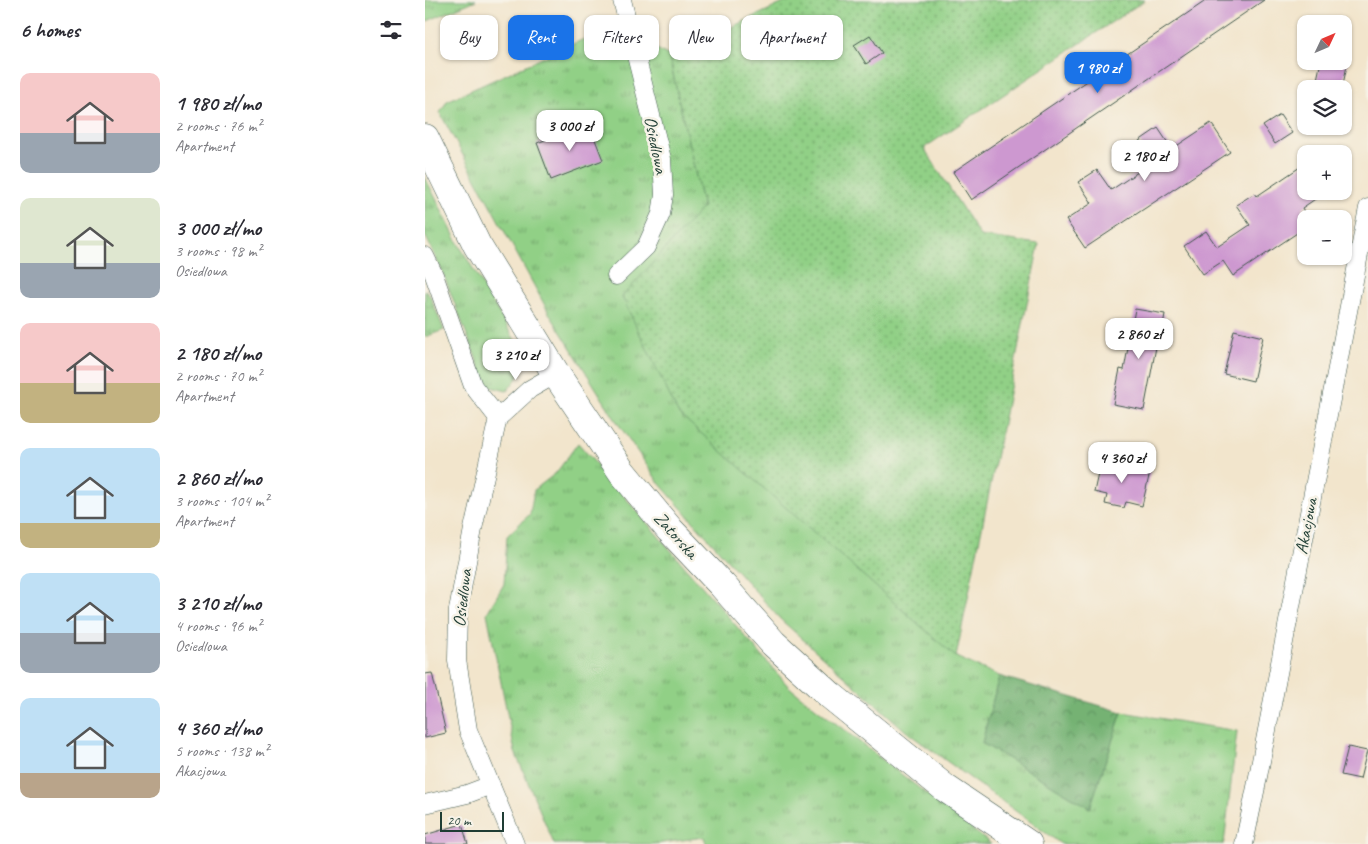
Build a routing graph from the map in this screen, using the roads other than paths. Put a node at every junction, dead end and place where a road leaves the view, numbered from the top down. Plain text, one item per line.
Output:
1 (622, 0) edge
2 (425, 138) edge
3 (1368, 208) edge
4 (425, 256) edge
5 (615, 276) dead end
6 (555, 374) junction
7 (498, 418) junction
8 (491, 785) junction
9 (425, 804) edge
10 (515, 844) edge
11 (1028, 844) edge
12 (1244, 844) edge

1 - 5 street, Osiedlowa
2 - 6 main road, Zatorska
3 - 12 street, Akacjowa
4 - 7 street
6 - 7 street
6 - 11 main road, Zatorska
7 - 8 street, Osiedlowa
8 - 9 street
8 - 10 street, Osiedlowa

